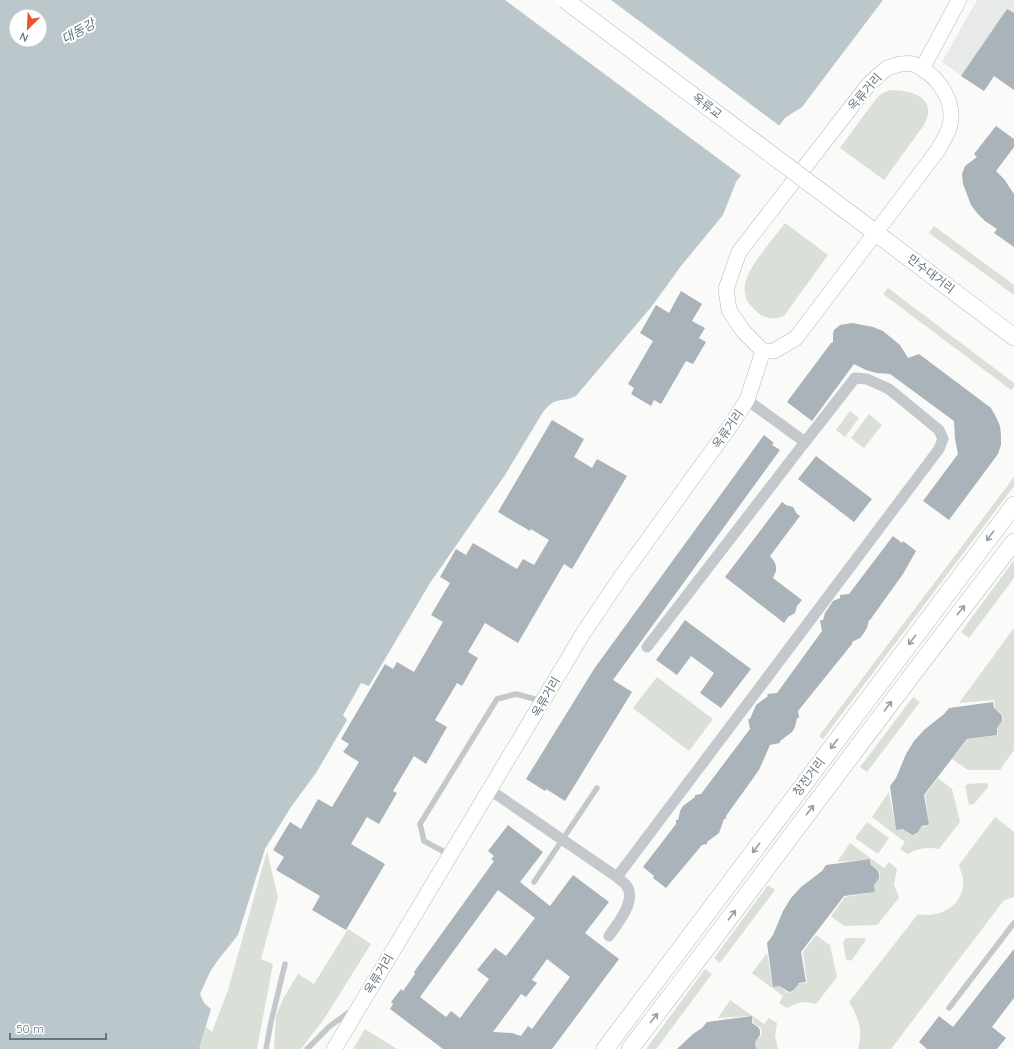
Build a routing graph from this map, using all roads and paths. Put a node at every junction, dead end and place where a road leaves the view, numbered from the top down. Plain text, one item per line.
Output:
1 (565, 0) edge
2 (959, 0) edge
3 (922, 69) junction
4 (848, 212) joint
5 (876, 232) junction
6 (1014, 337) edge
7 (763, 351) junction
8 (747, 400) junction
9 (805, 442) junction
10 (1014, 505) edge
11 (1014, 542) edge
12 (647, 647) dead end
13 (542, 701) junction
14 (597, 788) dead end
15 (490, 790) junction
16 (562, 840) junction
17 (450, 855) junction
18 (617, 877) junction
19 (534, 882) dead end
20 (1014, 923) edge
21 (609, 936) dead end
22 (285, 964) dead end
23 (363, 1001) junction
24 (950, 1008) dead end
25 (266, 1049) edge
26 (307, 1049) edge
27 (334, 1049) edge
28 (605, 1049) edge
29 (630, 1049) edge

1 - 4 main road, 옥류교, bridge
2 - 3 street
3 - 5 street, 옥류거리
3 - 7 street, 옥류거리
4 - 5 main road, 만수대거리
5 - 6 main road, 만수대거리
5 - 7 street, 옥류거리
7 - 8 street, 옥류거리
8 - 9 street
8 - 13 street, 옥류거리
9 - 12 street
9 - 18 street
10 -> 28 main road, 창전거리
29 -> 11 main road, 창전거리
13 - 15 street, 옥류거리
13 - 17 lane
14 - 16 lane
15 - 16 street
15 - 17 street, 옥류거리
16 - 18 street
16 - 19 lane
17 - 23 street, 옥류거리
18 - 21 street
20 - 24 lane
22 - 25 lane
23 - 26 lane
23 - 27 street, 옥류거리

